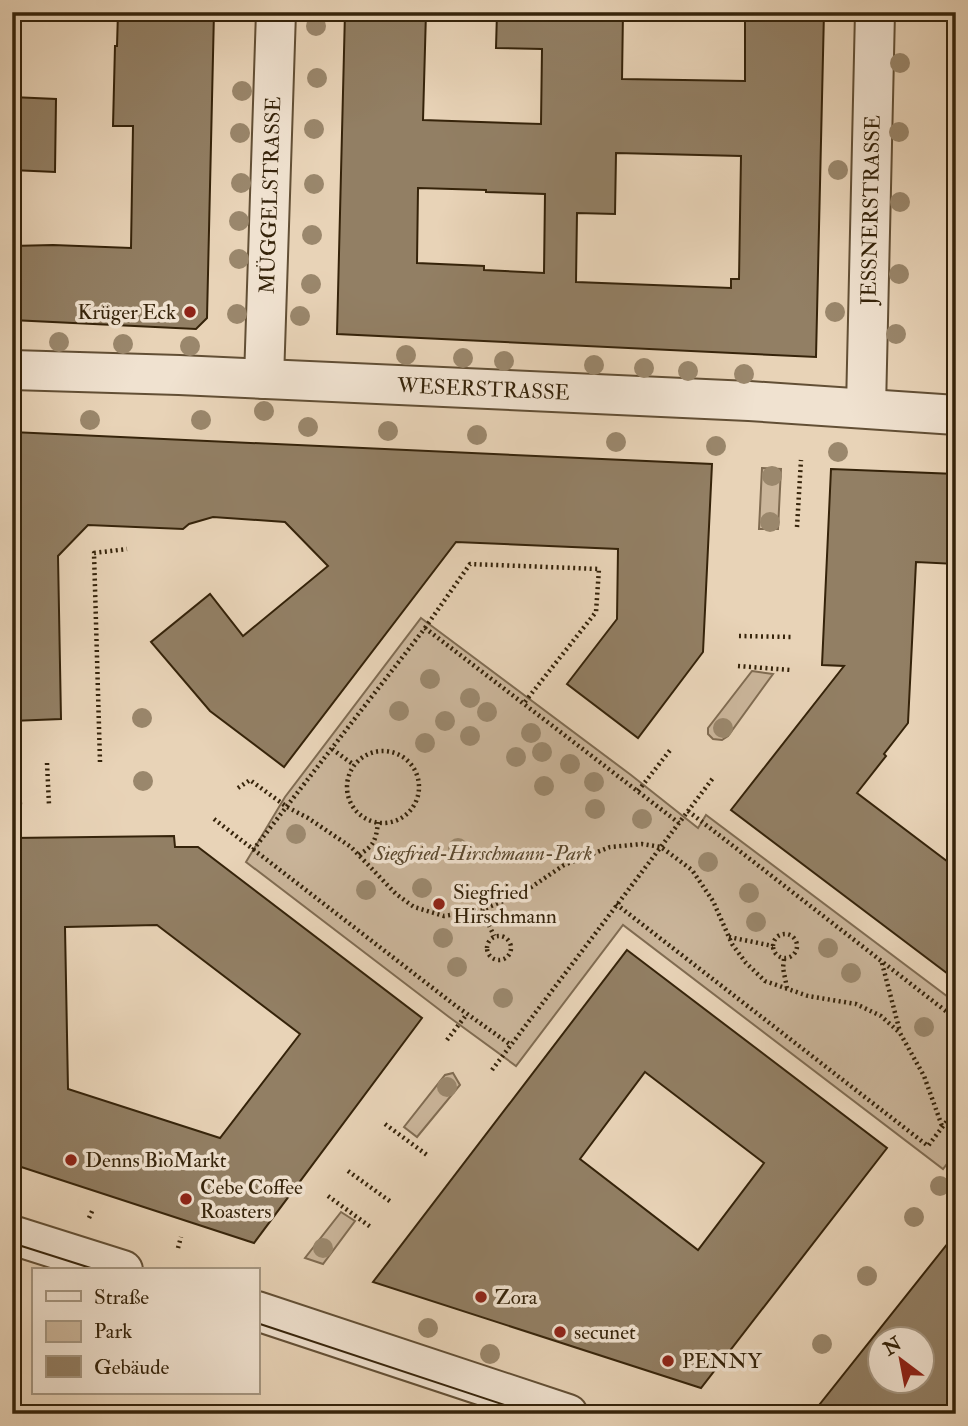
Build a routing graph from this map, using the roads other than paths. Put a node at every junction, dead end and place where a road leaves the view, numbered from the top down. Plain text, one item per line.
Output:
1 (276, 12) edge
2 (875, 12) edge
3 (12, 370) edge
4 (264, 379) junction
5 (866, 408) junction
6 (956, 415) edge
7 (12, 1235) edge
8 (116, 1268) edge
9 (259, 1312) edge
10 (568, 1414) edge

1 - 4 street, MÜGGELSTRASSE
2 - 5 street, JESSNERSTRASSE
3 - 4 street, WESERSTRASSE
4 - 5 street, WESERSTRASSE
5 - 6 street, WESERSTRASSE
7 - 8 street
9 - 10 street

